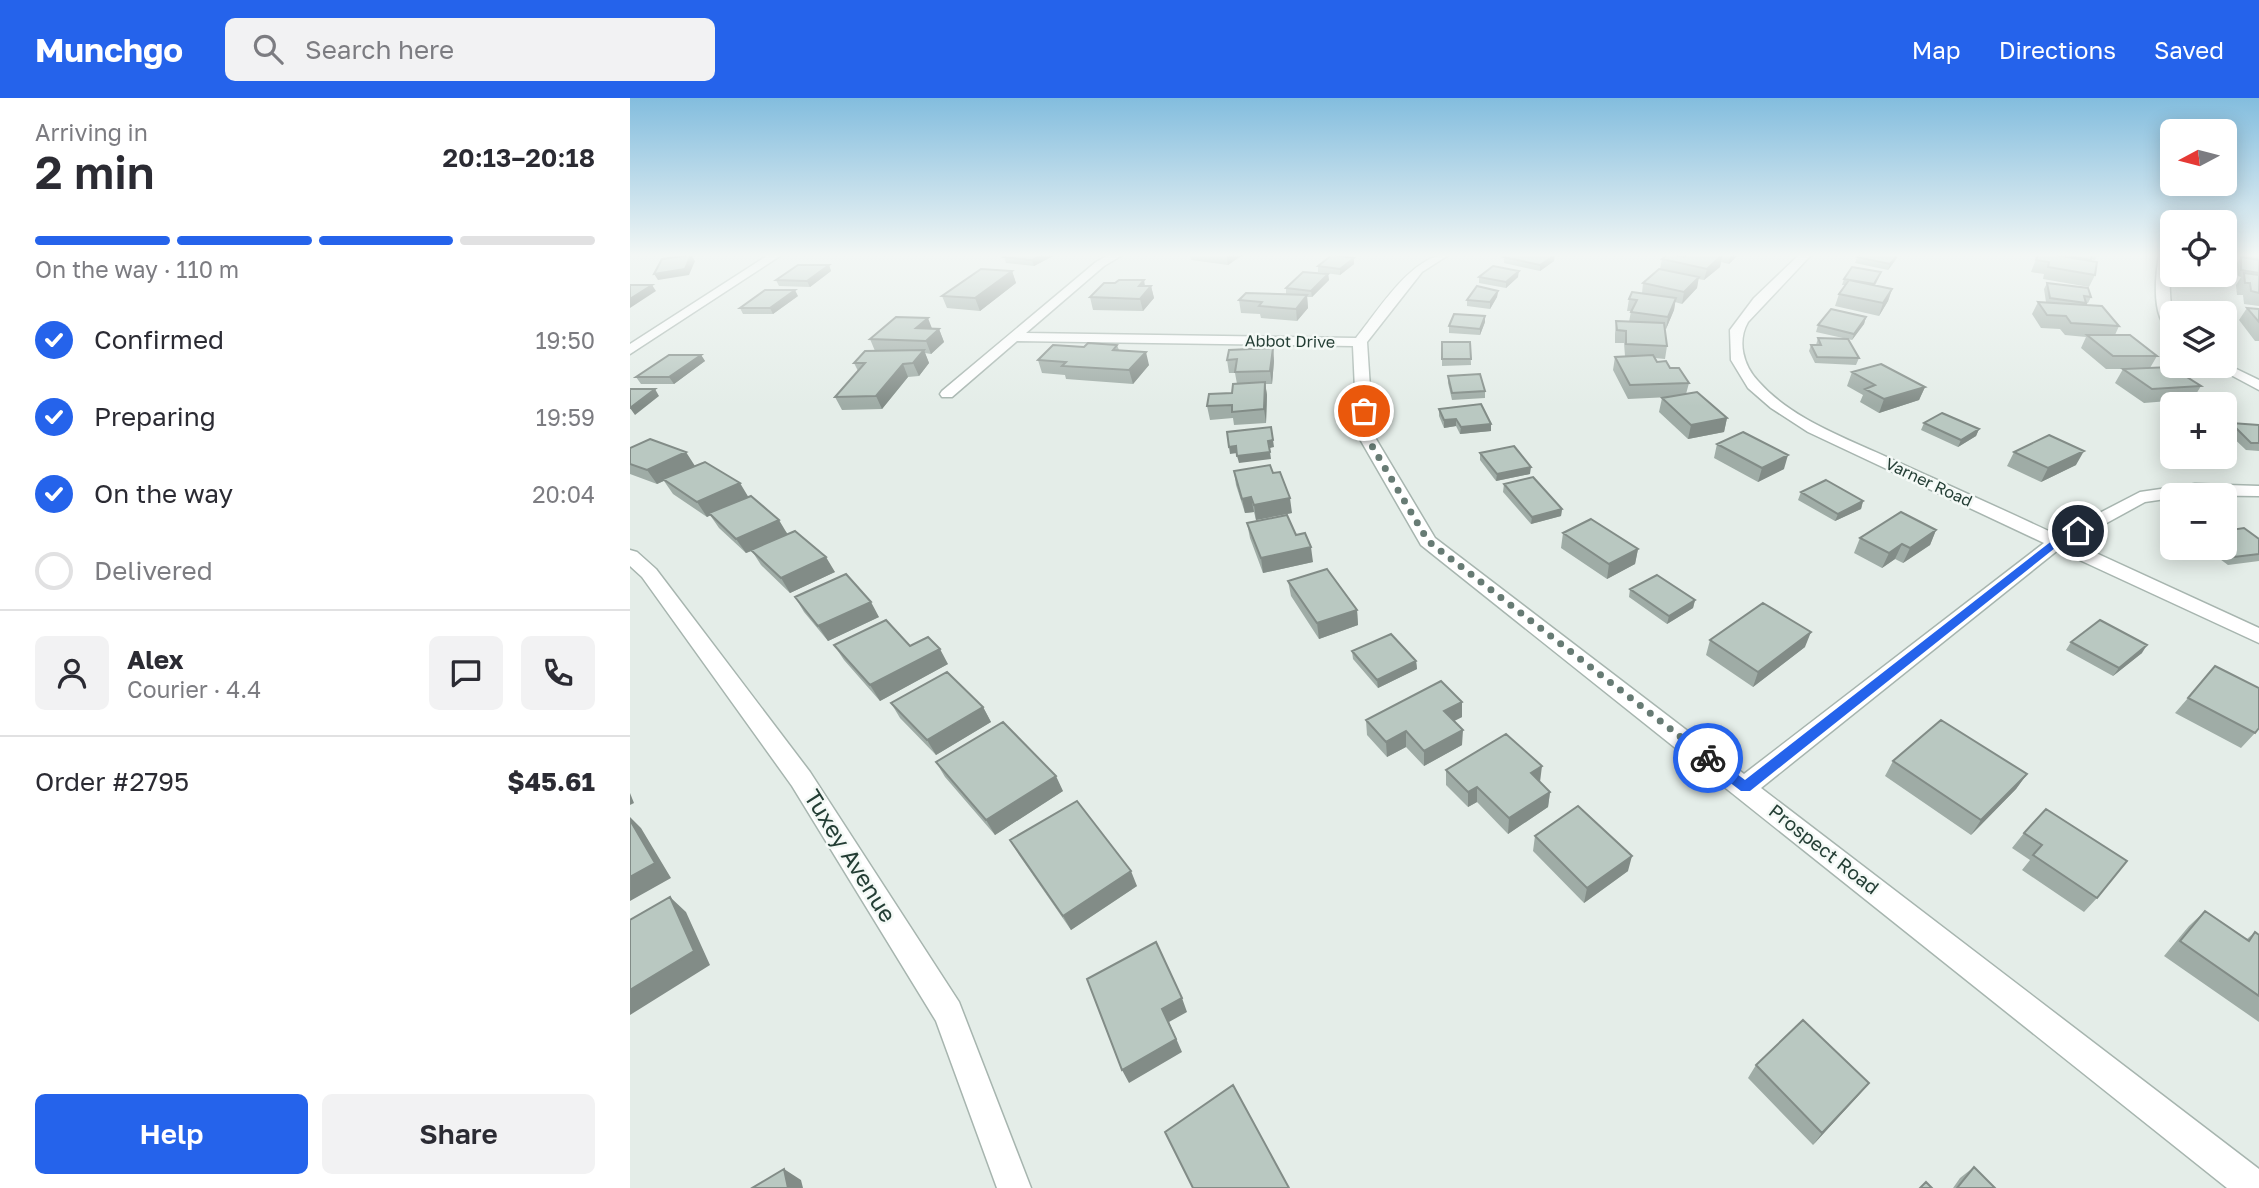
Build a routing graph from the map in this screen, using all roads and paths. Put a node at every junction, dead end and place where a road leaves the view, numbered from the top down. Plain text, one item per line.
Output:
1 (699, 305) edge
2 (1050, 305) edge
3 (1390, 305) edge
4 (1757, 305) edge
5 (1011, 337) junction
6 (1360, 342) junction
7 (630, 350) edge
8 (2237, 374) edge
9 (2259, 386) edge
10 (947, 394) dead end
11 (2259, 491) edge
12 (2057, 542) junction
13 (630, 556) edge
14 (2259, 636) edge
15 (1745, 787) junction
16 (1014, 1188) edge
17 (2255, 1188) edge

1 - 7 street
2 - 5 street
3 - 6 street
4 - 12 street, Varner Road
5 - 6 street, Abbot Drive
5 - 10 street
6 - 15 street, Prospect Road
8 - 9 street
11 - 12 street
12 - 14 street, Varner Road
12 - 15 street
13 - 16 street, Tuxey Avenue
15 - 17 street, Prospect Road

